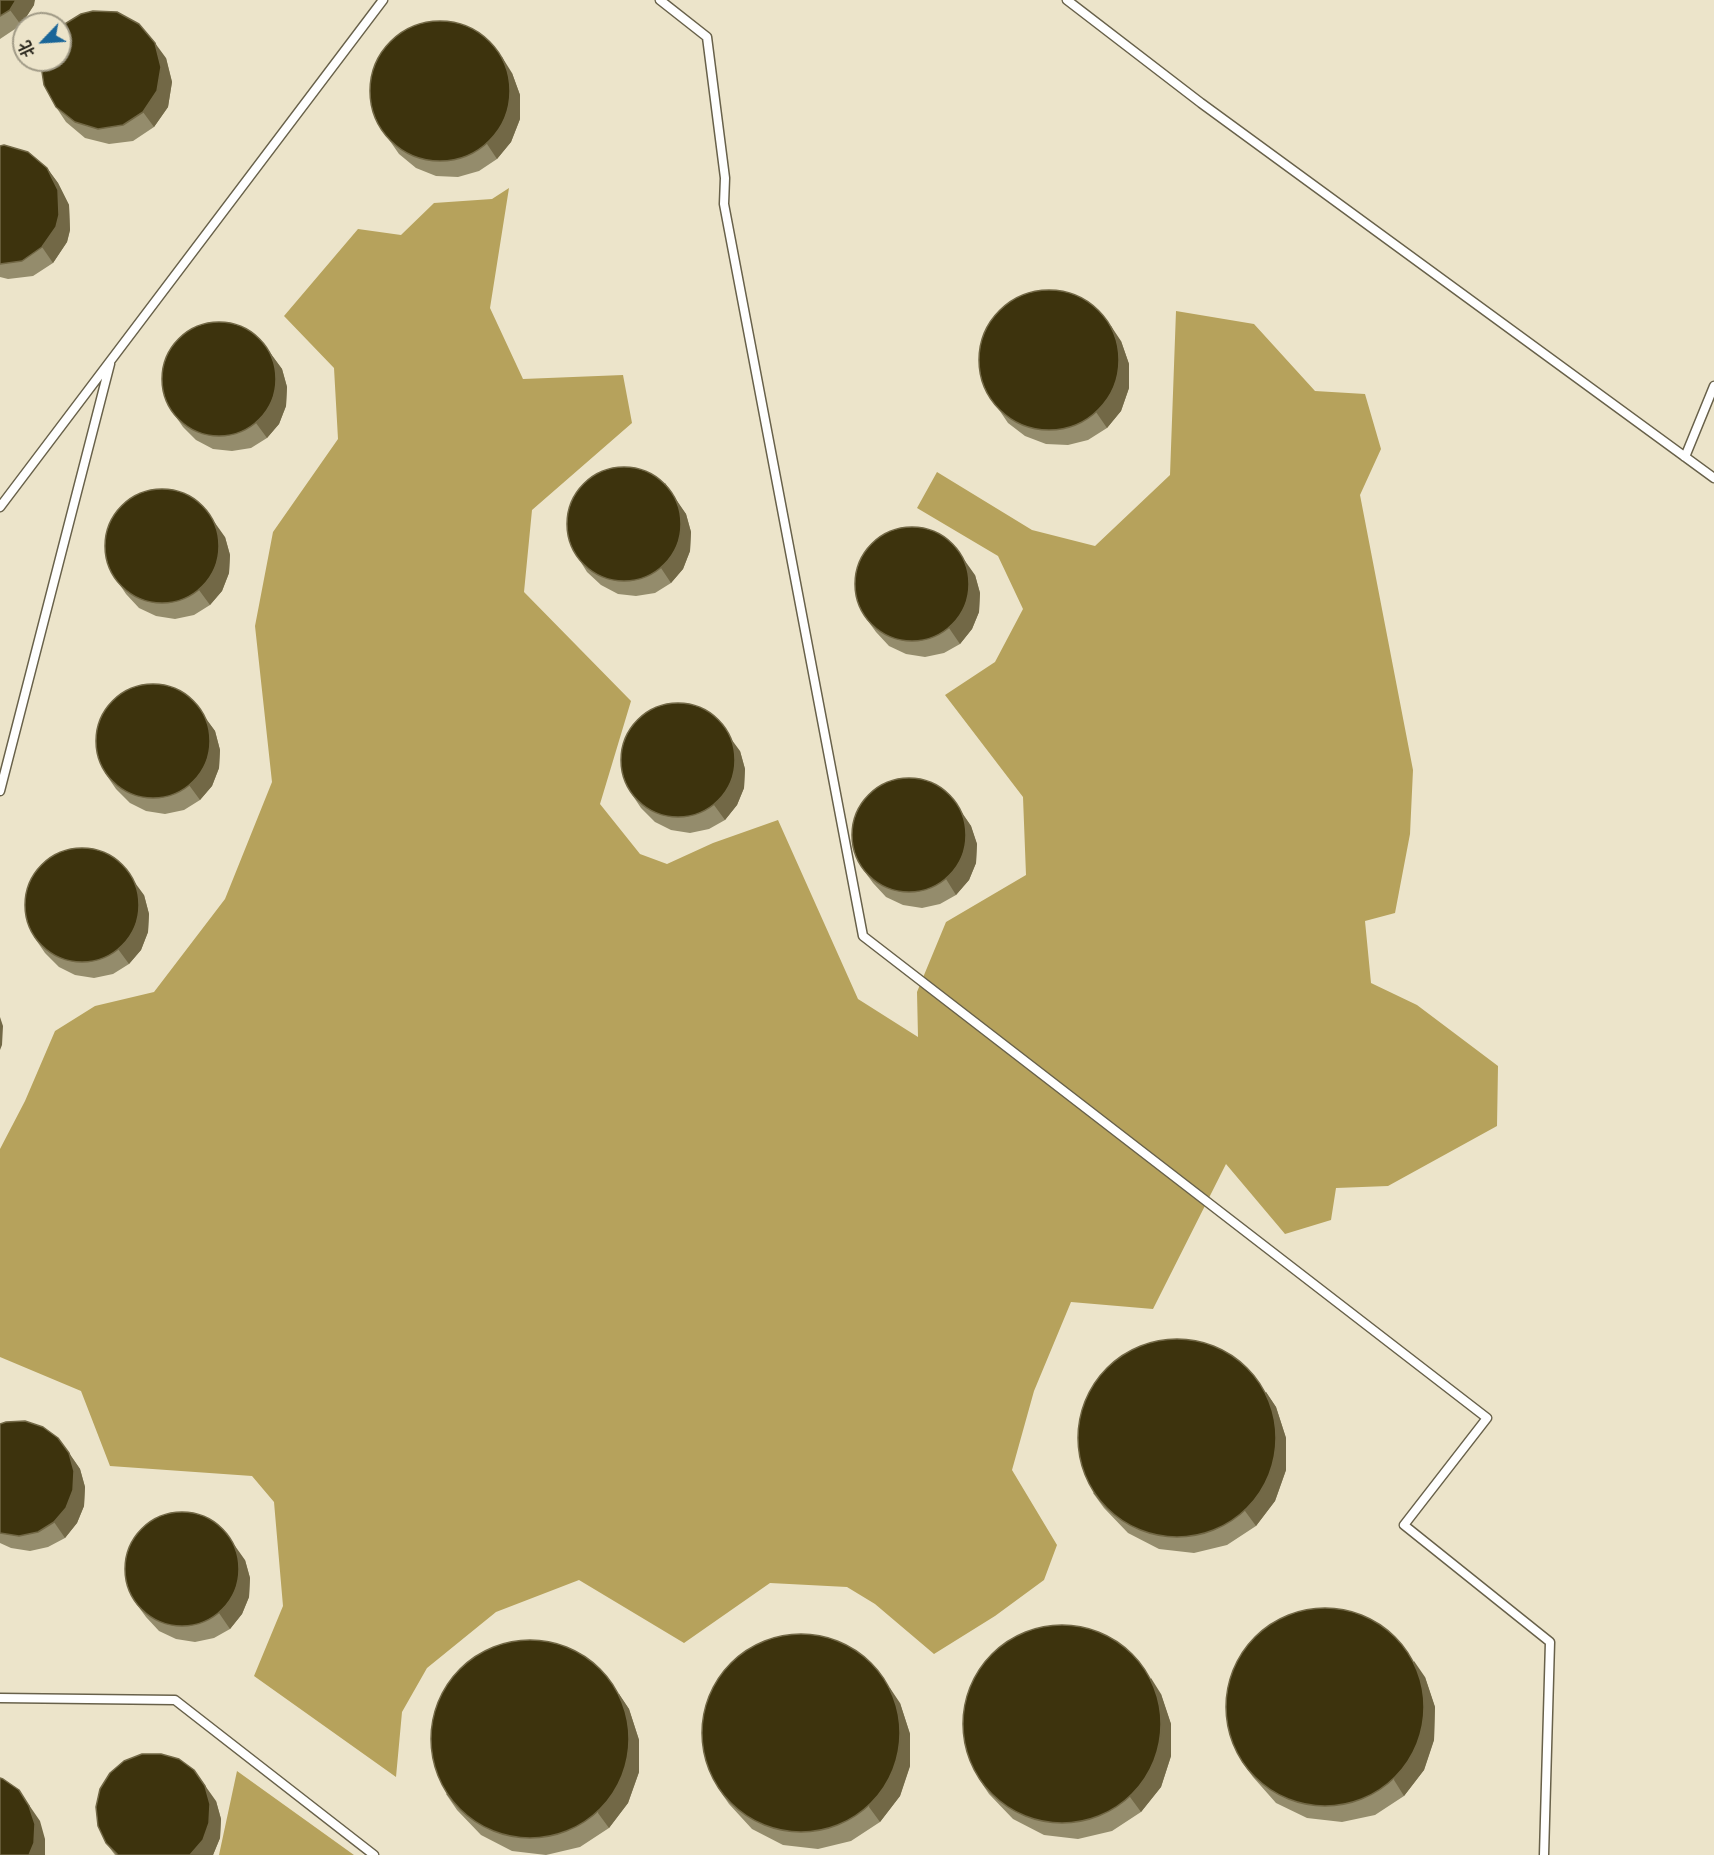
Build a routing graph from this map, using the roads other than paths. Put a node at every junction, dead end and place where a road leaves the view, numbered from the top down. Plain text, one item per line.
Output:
1 (383, 0) edge
2 (660, 0) edge
3 (1067, 0) edge
4 (111, 360) junction
5 (1714, 386) edge
6 (1685, 457) junction
7 (1714, 478) edge
8 (0, 507) edge
9 (0, 791) edge
10 (0, 1698) edge
11 (374, 1855) edge
12 (1544, 1855) edge

1 - 4 lane
2 - 12 lane
3 - 6 lane
4 - 8 lane
4 - 9 lane
5 - 6 lane
6 - 7 lane
10 - 11 lane

